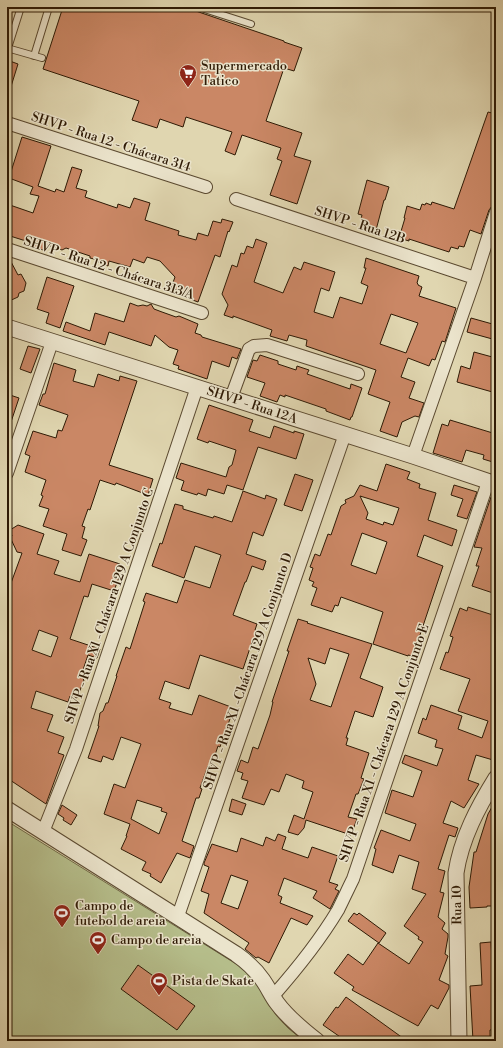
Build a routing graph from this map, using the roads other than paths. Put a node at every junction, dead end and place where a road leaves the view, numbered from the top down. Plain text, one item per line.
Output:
1 (22, 7) edge
2 (49, 7) edge
3 (198, 7) edge
4 (251, 24) dead end
5 (7, 48) edge
6 (34, 56) junction
7 (42, 58) dead end
8 (7, 123) edge
9 (206, 187) dead end
10 (236, 199) dead end
11 (496, 212) edge
12 (7, 249) edge
13 (475, 278) junction
14 (202, 313) dead end
15 (7, 327) edge
16 (52, 342) junction
17 (358, 374) dead end
18 (197, 387) junction
19 (231, 398) junction
20 (345, 434) junction
21 (413, 456) junction
22 (7, 473) edge
23 (492, 483) edge
24 (496, 778) edge
25 (7, 809) edge
26 (42, 832) junction
27 (178, 916) junction
28 (273, 996) junction
29 (317, 1041) edge
30 (459, 1041) edge

1 - 5 lane
2 - 6 lane
3 - 4 lane
5 - 6 lane
6 - 7 lane
8 - 9 street, SHVP - Rua 12 - Chácara 314
10 - 13 street, SHVP - Rua 12B
11 - 13 street
12 - 14 street, SHVP - Rua 12 - Chácara 313/A
13 - 21 street
15 - 16 street, SHVP - Rua 12A
16 - 18 street, SHVP - Rua 12A
16 - 22 street
17 - 19 street
18 - 19 street, SHVP - Rua 12A
18 - 26 street, SHVP - Rua X1 -Chácara 129 A Conjunto C
19 - 20 street, SHVP - Rua 12A
20 - 21 street, SHVP - Rua 12A
20 - 27 street, SHVP - Rua X1 -Chácara 129 A Conjunto D
21 - 23 street, SHVP - Rua 12A
23 - 28 street, SHVP - Rua X1 - Chácara 129 A Conjunto E
24 - 30 street, Rua 10
25 - 26 street
26 - 27 street
27 - 28 street
28 - 29 street

